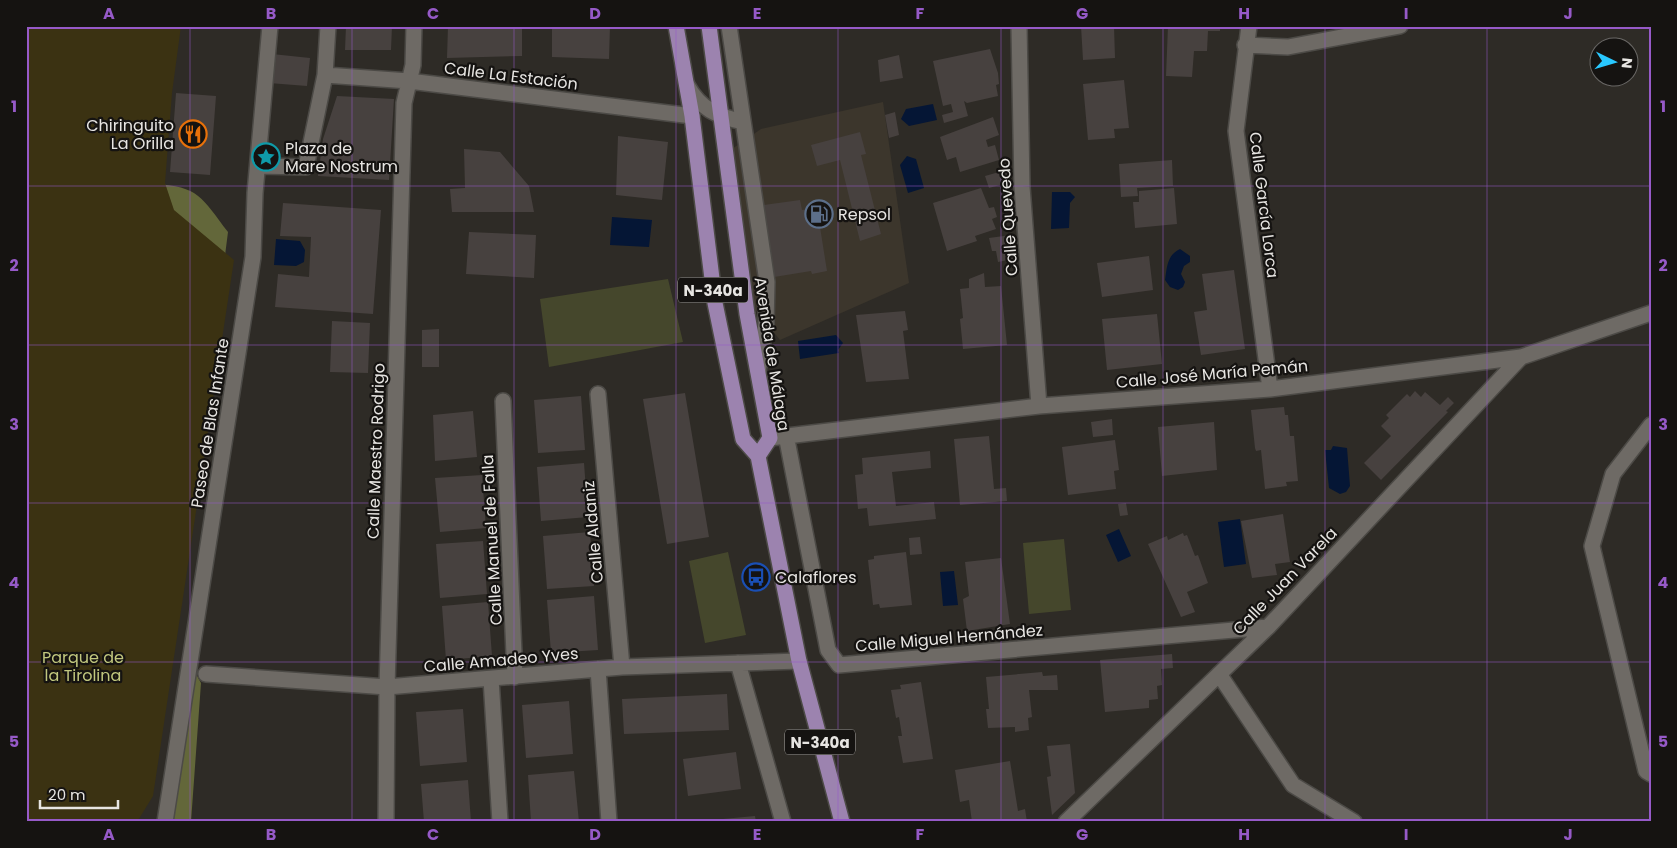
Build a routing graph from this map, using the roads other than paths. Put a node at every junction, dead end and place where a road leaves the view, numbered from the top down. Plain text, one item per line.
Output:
1 (270, 26) edge
2 (328, 26) edge
3 (414, 26) edge
4 (676, 26) edge
5 (709, 26) edge
6 (729, 26) edge
7 (1019, 26) edge
8 (1249, 26) edge
9 (1400, 26) edge
10 (1245, 45) junction
11 (325, 75) junction
12 (409, 81) junction
13 (687, 85) junction
14 (692, 116) junction
15 (742, 116) junction
16 (723, 117) junction
17 (258, 166) junction
18 (1651, 313) edge
19 (1522, 357) junction
20 (758, 375) junction
21 (1270, 389) junction
22 (598, 394) dead end
23 (503, 401) dead end
24 (1039, 406) junction
25 (1651, 425) edge
26 (786, 435) junction
27 (770, 438) junction
28 (758, 456) junction
29 (1268, 627) junction
30 (799, 662) junction
31 (738, 663) junction
32 (622, 667) junction
33 (598, 669) junction
34 (206, 674) dead end
35 (1220, 674) junction
36 (515, 677) junction
37 (491, 680) junction
38 (387, 687) junction
39 (1651, 774) edge
40 (165, 822) edge
41 (386, 822) edge
42 (500, 822) edge
43 (609, 822) edge
44 (783, 822) edge
45 (842, 822) edge
46 (1066, 822) edge
47 (1354, 822) edge

1 - 17 street, Paseo de Blas Infante
2 - 11 street
3 - 12 street, Calle Maestro Rodrigo
4 - 13 main road, N-340a
5 - 16 main road, Avenida de Málaga / N-340a
6 - 15 street
7 - 24 street, Calle Quevedo
8 - 10 street, Calle García Lorca
9 - 10 street
10 - 21 street, Calle García Lorca
11 - 12 street, Calle La Estación
11 - 17 street
12 - 14 street, Calle La Estación
12 - 38 street, Calle Maestro Rodrigo
13 - 14 main road, N-340a
13 - 16 street
14 - 28 main road, N-340a
15 - 16 street
15 - 20 street
16 - 20 main road, Avenida de Málaga / N-340a
17 - 40 street, Paseo de Blas Infante
18 - 19 street, Calle José María Pemán
19 - 21 street, Calle José María Pemán
19 - 29 street, Calle Juan Varela
20 - 27 main road, Avenida de Málaga / N-340a
21 - 24 street, Calle José María Pemán
22 - 32 street, Calle Aldaniz
23 - 36 street, Calle Manuel de Falla
24 - 26 street, Calle José María Pemán
25 - 39 street
26 - 27 street, Calle José María Pemán
26 - 29 street, Calle Miguel Hernández
27 - 28 main road, Avenida de Málaga
28 - 30 main road, N-340a
29 - 35 street, Calle Juan Varela
30 - 31 street, Calle Amadeo Yves
30 - 45 main road, N-340a
31 - 32 street, Calle Amadeo Yves
31 - 44 street
32 - 33 street, Calle Amadeo Yves
33 - 36 street, Calle Amadeo Yves
33 - 43 street
34 - 38 street, Calle Amadeo Yves
35 - 46 street, Calle Juan Varela
35 - 47 street
36 - 37 street, Calle Amadeo Yves
37 - 38 street, Calle Amadeo Yves
37 - 42 street
38 - 41 street, Calle Maestro Rodrigo

